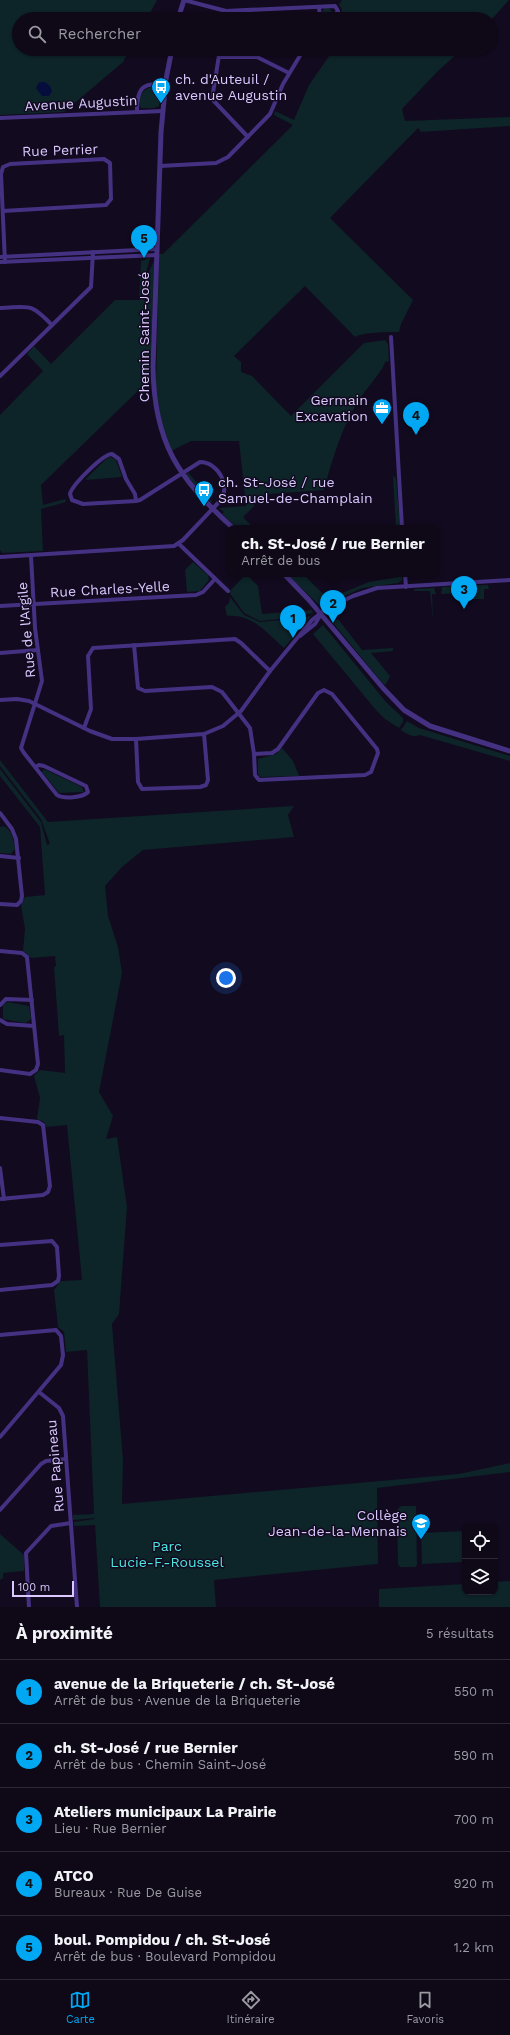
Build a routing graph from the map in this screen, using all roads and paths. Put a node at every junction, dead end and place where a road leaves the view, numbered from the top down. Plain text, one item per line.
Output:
1 (184, 0) edge
2 (319, 7) junction
3 (228, 11) joint
4 (180, 12) edge
5 (319, 12) edge
6 (337, 12) edge
7 (171, 56) edge
8 (300, 56) edge
9 (219, 57) joint
10 (289, 73) junction
11 (166, 85) junction
12 (163, 111) junction
13 (137, 112) junction
14 (0, 118) edge
15 (248, 137) junction
16 (160, 166) junction
17 (3, 211) junction
18 (157, 249) junction
19 (93, 252) junction
20 (157, 255) junction
21 (2, 256) edge
22 (93, 258) junction
23 (0, 262) edge
24 (5, 262) junction
25 (0, 308) edge
26 (52, 325) junction
27 (391, 337) dead end
28 (0, 376) edge
29 (181, 474) junction
30 (136, 501) junction
31 (212, 509) junction
32 (230, 525) edge
33 (402, 525) edge
34 (179, 544) junction
35 (32, 556) junction
36 (0, 557) edge
37 (287, 577) edge
38 (405, 577) edge
39 (215, 578) junction
40 (510, 580) edge
41 (406, 586) junction
42 (228, 591) dead end
43 (34, 604) junction
44 (0, 606) edge
45 (321, 613) junction
46 (134, 645) junction
47 (38, 650) junction
48 (0, 653) edge
49 (270, 671) junction
50 (0, 700) edge
51 (36, 705) junction
52 (239, 714) junction
53 (84, 728) junction
54 (204, 734) junction
55 (136, 739) junction
56 (510, 751) edge
57 (254, 754) junction
58 (35, 767) junction
59 (0, 813) edge
60 (5, 820) junction
61 (0, 823) edge
62 (0, 856) edge
63 (19, 858) junction
64 (0, 904) edge
65 (0, 951) edge
66 (32, 1000) junction
67 (0, 1005) edge
68 (0, 1020) edge
69 (34, 1026) junction
70 (0, 1070) edge
71 (0, 1118) edge
72 (0, 1168) edge
73 (2, 1199) edge
74 (0, 1245) edge
75 (0, 1290) edge
76 (0, 1335) edge
77 (39, 1392) junction
78 (0, 1437) edge
79 (66, 1459) junction
80 (0, 1510) edge
81 (71, 1523) junction
82 (29, 1607) edge
83 (77, 1607) edge

1 - 3 street
1 - 4 street
2 - 3 street
2 - 5 street
2 - 6 street
7 - 11 street, Chemin Saint-José
8 - 10 street
9 - 10 street
9 - 15 street
10 - 15 street
11 - 12 street, Chemin Saint-José
11 - 13 street
12 - 13 street, Avenue Augustin
12 - 16 street, Chemin Saint-José
13 - 14 street, Avenue Augustin
15 - 16 street
16 - 18 street, Chemin Saint-José
17 - 17 street, Rue Perrier
17 - 21 street, Rue Perrier
18 - 19 street
18 - 20 street, Chemin Saint-José
19 - 21 street
19 - 22 street
20 - 22 street
20 - 29 street, Chemin Saint-José
21 - 24 street, Rue Perrier
22 - 24 street
22 - 26 street
23 - 24 street
25 - 26 street
26 - 28 street
27 - 33 street
29 - 30 street
29 - 31 street, Chemin Saint-José
29 - 31 street
30 - 30 street
31 - 32 street, Chemin Saint-José
31 - 34 street
34 - 35 street
34 - 39 street
35 - 36 street
35 - 43 street, Rue de l'Argile
37 - 45 street
38 - 41 street
39 - 42 street
39 - 43 street, Rue Charles-Yelle
40 - 41 street
41 - 45 street
43 - 44 street, Rue Charles-Yelle
43 - 47 street, Rue de l'Argile
45 - 49 street
45 - 56 street
46 - 49 street
46 - 52 street
46 - 53 street
47 - 48 street
47 - 51 street, Rue de l'Argile
49 - 52 street
50 - 51 street
51 - 53 street
51 - 58 street, Rue de l'Argile
52 - 54 street
52 - 57 street
53 - 55 street
54 - 55 street
54 - 55 street
57 - 57 street
58 - 58 street, Rue de l'Argile
59 - 60 street
60 - 61 street
60 - 63 street
62 - 63 street
63 - 64 street
65 - 66 street
66 - 67 street
66 - 69 street
68 - 69 street
69 - 70 street
71 - 73 street
72 - 73 street
74 - 75 street
76 - 77 street
77 - 78 street
77 - 79 street, Rue Papineau
79 - 80 street
79 - 81 street, Rue Papineau
81 - 82 street, Rue Papineau
81 - 83 street, Rue Papineau

